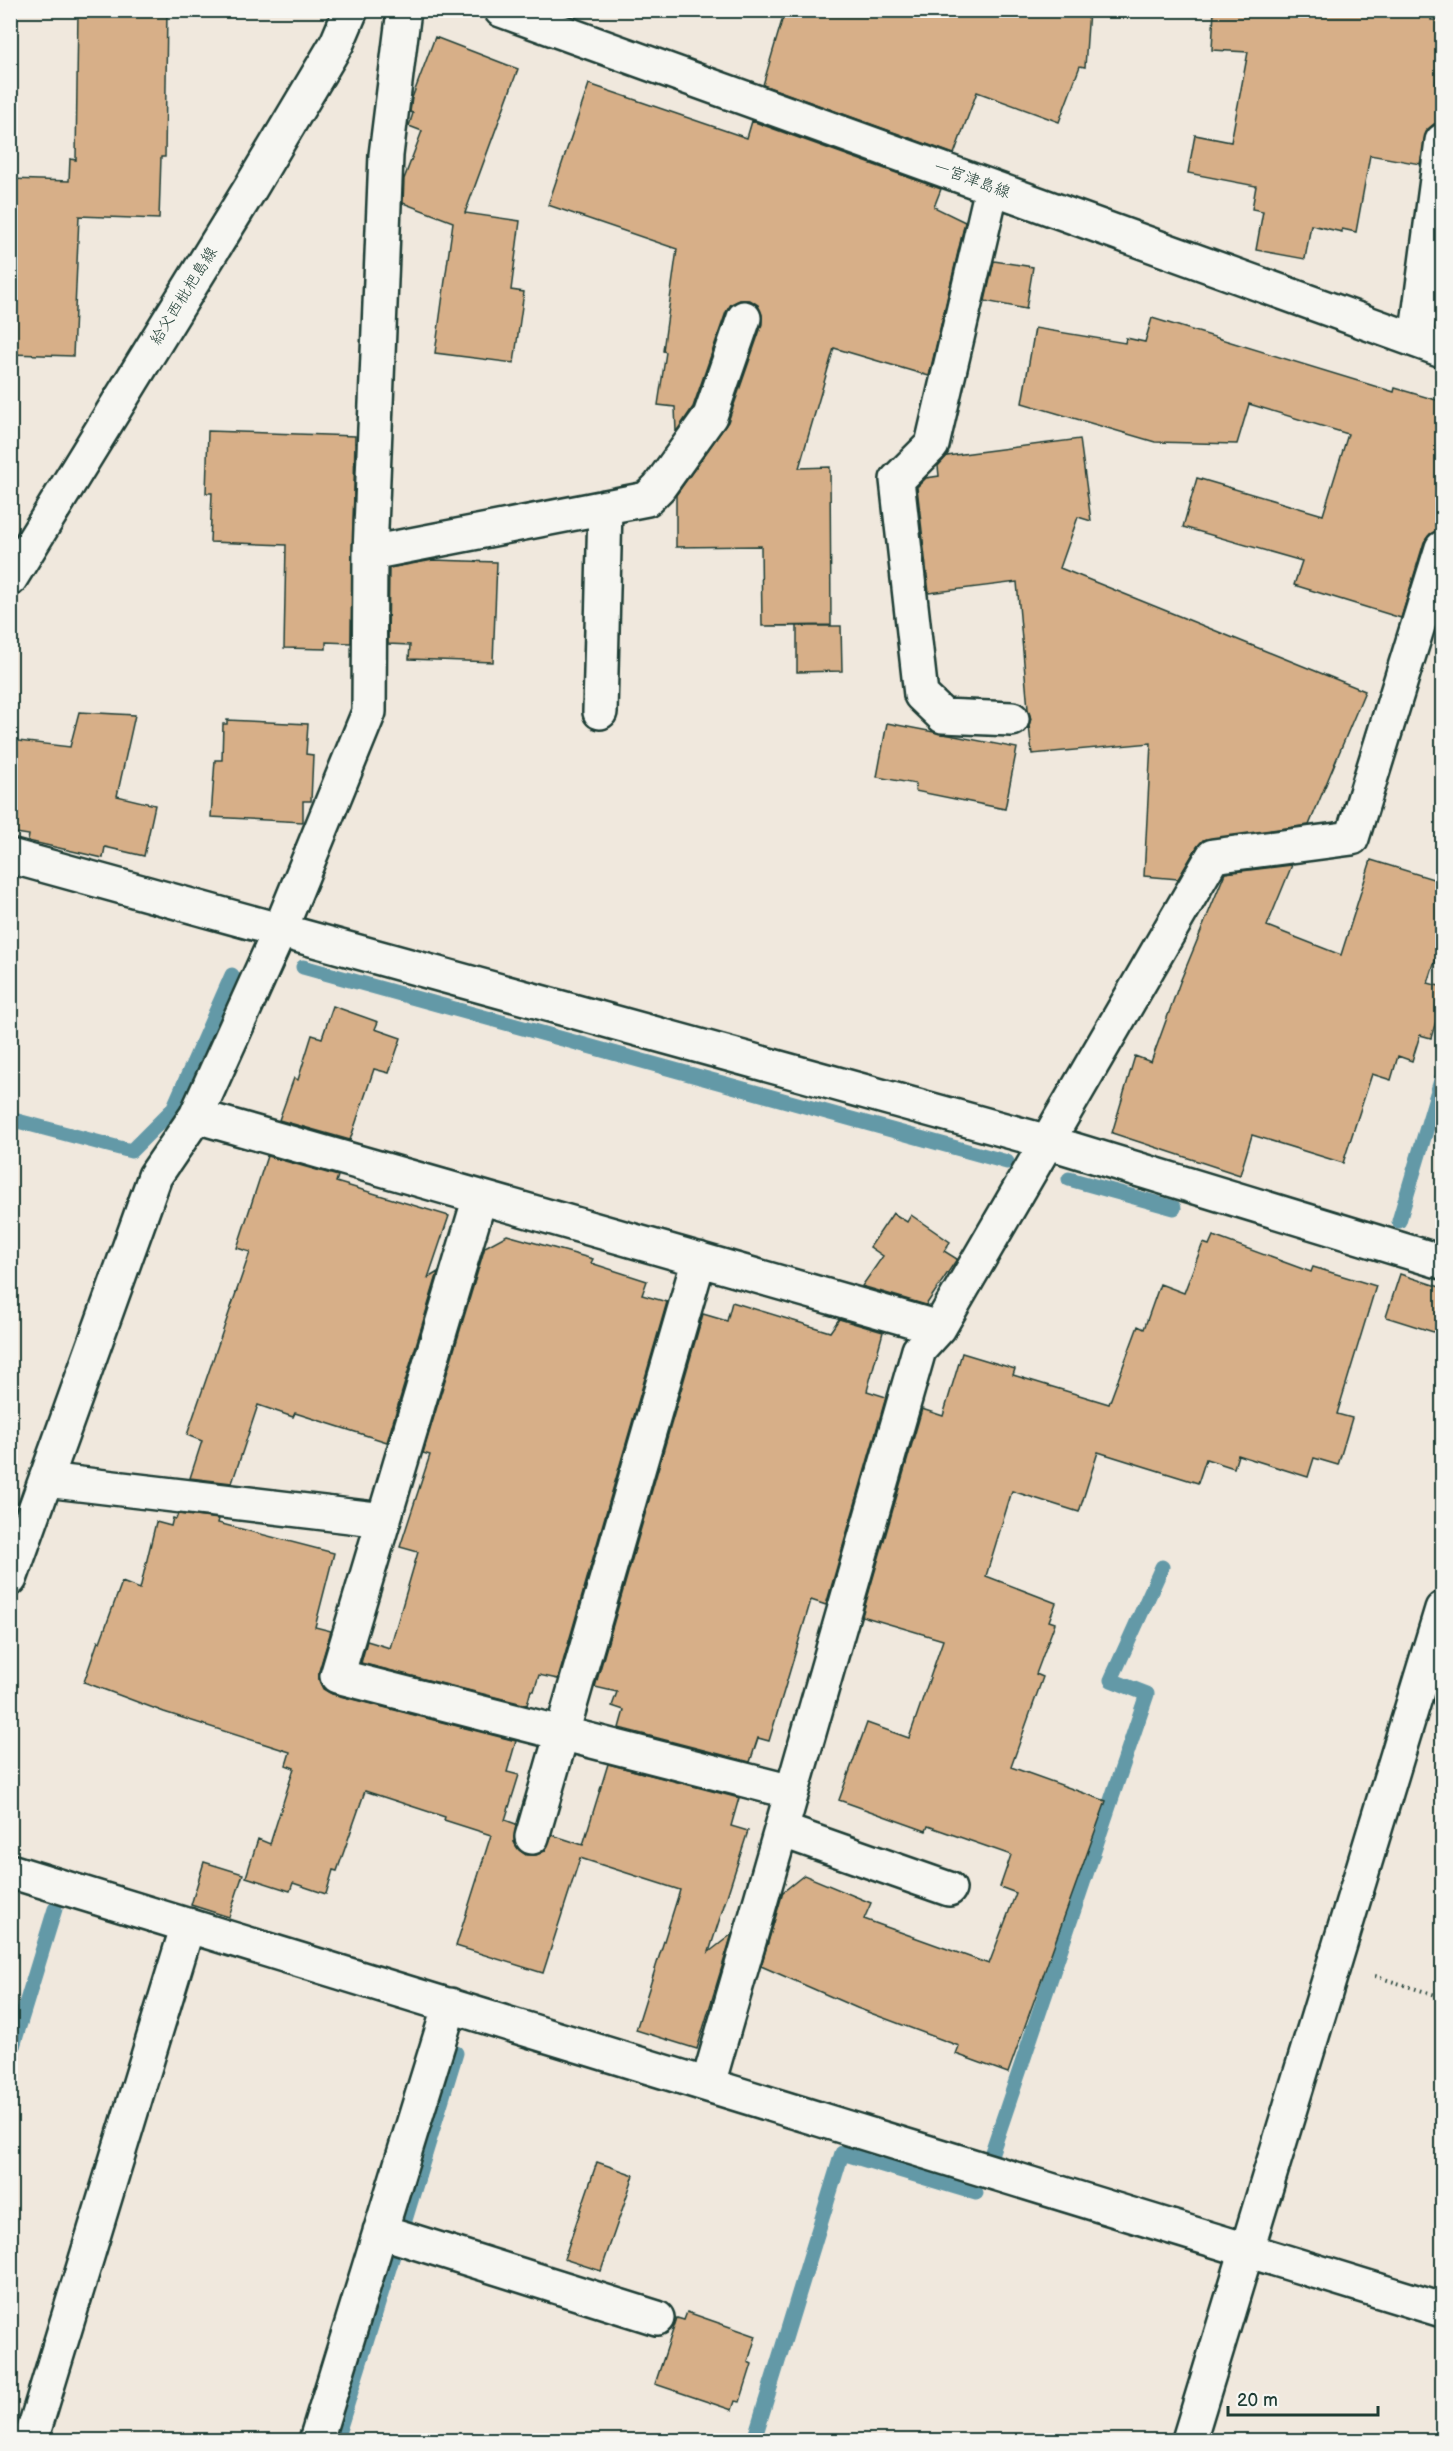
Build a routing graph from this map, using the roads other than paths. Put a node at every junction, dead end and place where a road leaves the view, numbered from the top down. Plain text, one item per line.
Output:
1 (351, 10) edge
2 (404, 10) edge
3 (501, 10) edge
4 (1443, 141) edge
5 (992, 188) junction
6 (744, 318) dead end
7 (1429, 345) edge
8 (605, 507) junction
9 (1443, 548) edge
10 (370, 553) junction
11 (11, 577) edge
12 (600, 712) dead end
13 (1012, 719) dead end
14 (10, 856) edge
15 (280, 930) junction
16 (196, 1116) junction
17 (1048, 1142) junction
18 (480, 1197) junction
19 (699, 1259) junction
20 (1443, 1262) edge
21 (939, 1328) junction
22 (46, 1480) junction
23 (384, 1520) junction
24 (10, 1579) edge
25 (1443, 1609) edge
26 (563, 1733) junction
27 (792, 1792) junction
28 (781, 1830) junction
29 (532, 1836) dead end
30 (10, 1871) edge
31 (949, 1889) dead end
32 (188, 1925) junction
33 (450, 2005) junction
34 (708, 2084) junction
35 (380, 2231) junction
36 (1246, 2251) junction
37 (1443, 2310) edge
38 (657, 2318) dead end
39 (31, 2440) edge
40 (316, 2440) edge
41 (1189, 2440) edge

1 - 11 street, 給父西枇杷島線
2 - 10 street
3 - 5 street, 一宮津島線
4 - 7 street
5 - 7 street, 一宮津島線
5 - 13 street
6 - 8 street
8 - 10 street
8 - 12 street
9 - 17 street
10 - 15 street
14 - 15 street
15 - 16 street
15 - 17 street
16 - 18 street
16 - 22 street
17 - 20 street
17 - 21 street
18 - 19 street
18 - 23 street
19 - 21 street
19 - 26 street
21 - 27 street
22 - 23 street
22 - 24 street
23 - 26 street
25 - 36 street
26 - 27 street
26 - 29 street
27 - 28 street
28 - 31 street
28 - 34 street
30 - 32 street
32 - 33 street
32 - 39 street
33 - 34 street
33 - 35 street
34 - 36 street
35 - 38 street
35 - 40 street
36 - 37 street
36 - 41 street

